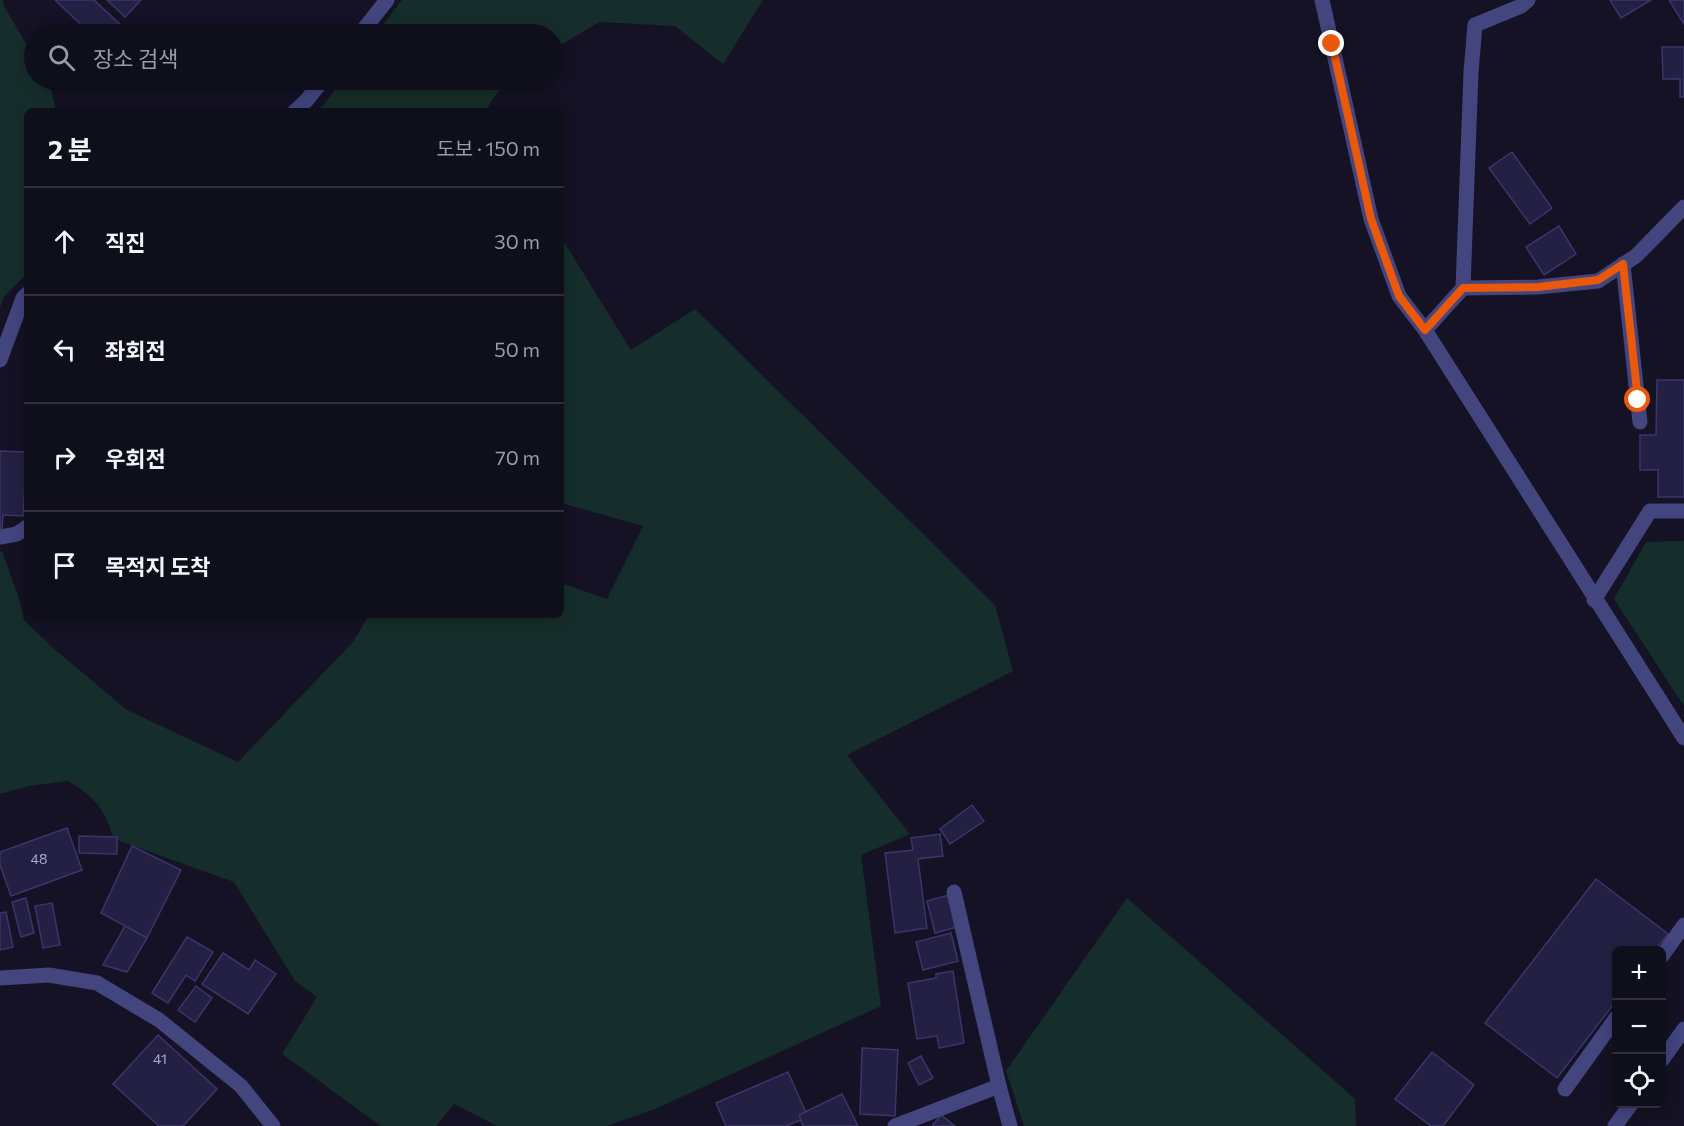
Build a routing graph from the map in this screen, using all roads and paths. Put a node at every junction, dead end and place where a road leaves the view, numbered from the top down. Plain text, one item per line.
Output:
1 (387, 0) edge
2 (1322, 0) edge
3 (1528, 0) edge
4 (368, 24) edge
5 (315, 90) edge
6 (298, 108) edge
7 (1684, 207) edge
8 (1623, 264) junction
9 (1463, 288) junction
10 (24, 297) edge
11 (1425, 330) junction
12 (0, 360) edge
13 (1640, 422) dead end
14 (1684, 511) edge
15 (24, 529) edge
16 (0, 537) edge
17 (1594, 600) junction
18 (1684, 738) edge
19 (954, 892) dead end
20 (1684, 925) edge
21 (1666, 950) edge
22 (0, 978) edge
23 (1612, 1025) edge
24 (1684, 1029) edge
25 (1666, 1054) edge
26 (999, 1086) junction
27 (1565, 1089) dead end
28 (1628, 1108) edge
29 (273, 1126) edge
30 (895, 1126) edge
31 (1010, 1126) edge
32 (1615, 1126) edge

1 - 4 street
2 - 11 street
3 - 9 street
5 - 6 street
7 - 8 street
8 - 9 street
8 - 13 street
9 - 11 street
10 - 12 street
11 - 17 street
14 - 17 street
15 - 16 street
17 - 18 street
19 - 26 street
20 - 21 street
22 - 29 street
23 - 27 street
24 - 25 street
26 - 30 street
26 - 31 street
28 - 32 street

